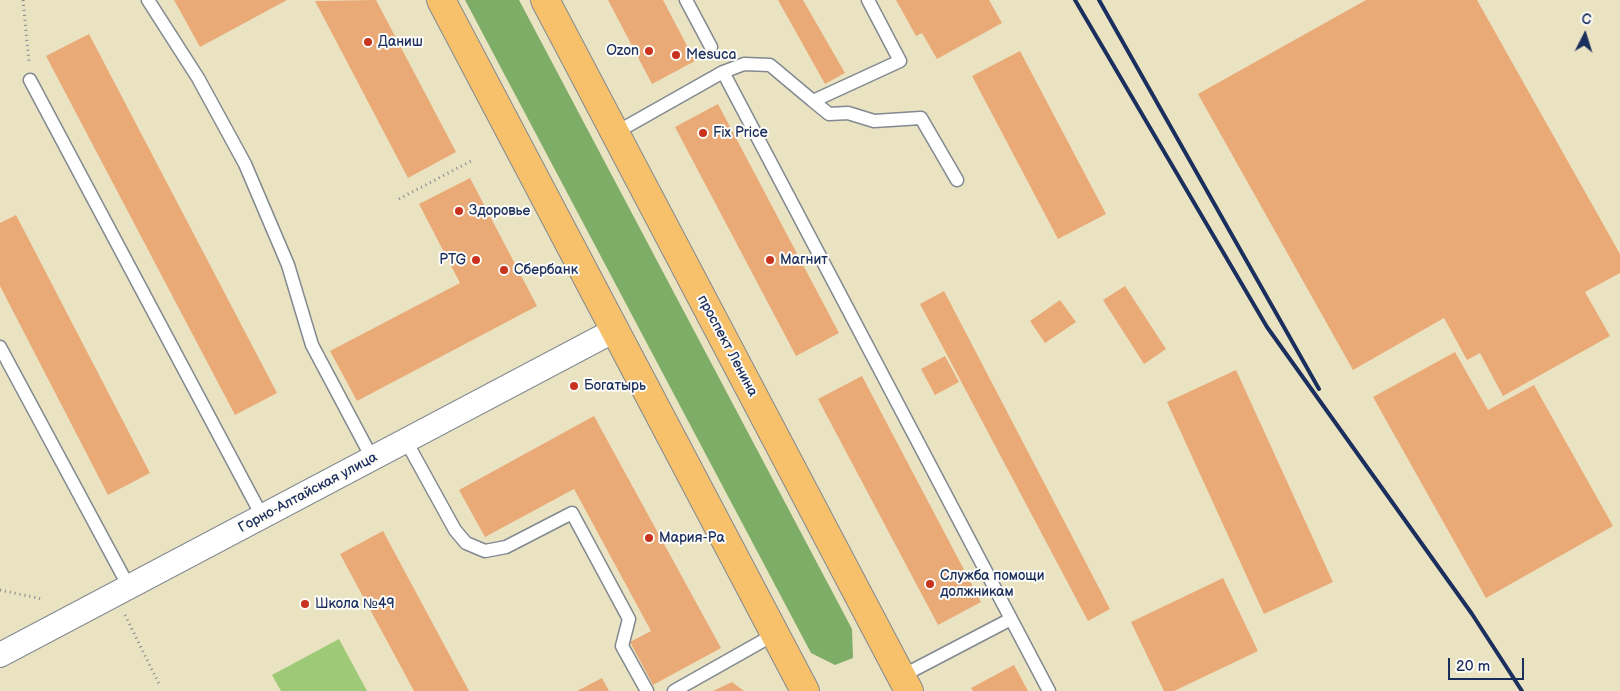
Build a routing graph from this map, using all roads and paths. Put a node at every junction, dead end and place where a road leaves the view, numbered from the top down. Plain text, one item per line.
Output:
1 (23, 0) edge
2 (148, 0) edge
3 (441, 0) edge
4 (545, 0) edge
5 (686, 0) edge
6 (868, 0) edge
7 (711, 47) dead end
8 (723, 72) junction
9 (30, 80) joint
10 (813, 101) junction
11 (614, 133) junction
12 (471, 161) dead end
13 (957, 180) dead end
14 (399, 199) dead end
15 (615, 330) junction
16 (0, 347) edge
17 (406, 440) junction
18 (372, 458) junction
19 (262, 516) junction
20 (129, 587) junction
21 (0, 590) edge
22 (42, 598) dead end
23 (1011, 619) junction
24 (775, 634) junction
25 (140, 645) dead end
26 (0, 654) edge
27 (902, 685) edge
28 (160, 686) dead end
29 (647, 691) edge
30 (674, 691) edge
31 (806, 691) edge
32 (1049, 691) edge

1 - 9 path
2 - 18 lane
3 - 15 main road
4 - 11 main road, проспект Ленина
5 - 7 lane
6 - 10 lane
8 - 10 lane
8 - 11 lane
8 - 23 lane
9 - 19 lane
10 - 13 lane
11 - 27 main road, проспект Ленина
12 - 14 path
15 - 17 street, Горно-Алтайская улица
15 - 24 main road
16 - 20 lane
17 - 18 street, Горно-Алтайская улица
17 - 29 lane
18 - 19 street, Горно-Алтайская улица
19 - 20 street, Горно-Алтайская улица
20 - 26 street, Горно-Алтайская улица
21 - 22 path
23 - 27 lane
23 - 32 lane
24 - 30 lane
24 - 31 main road
25 - 28 path

